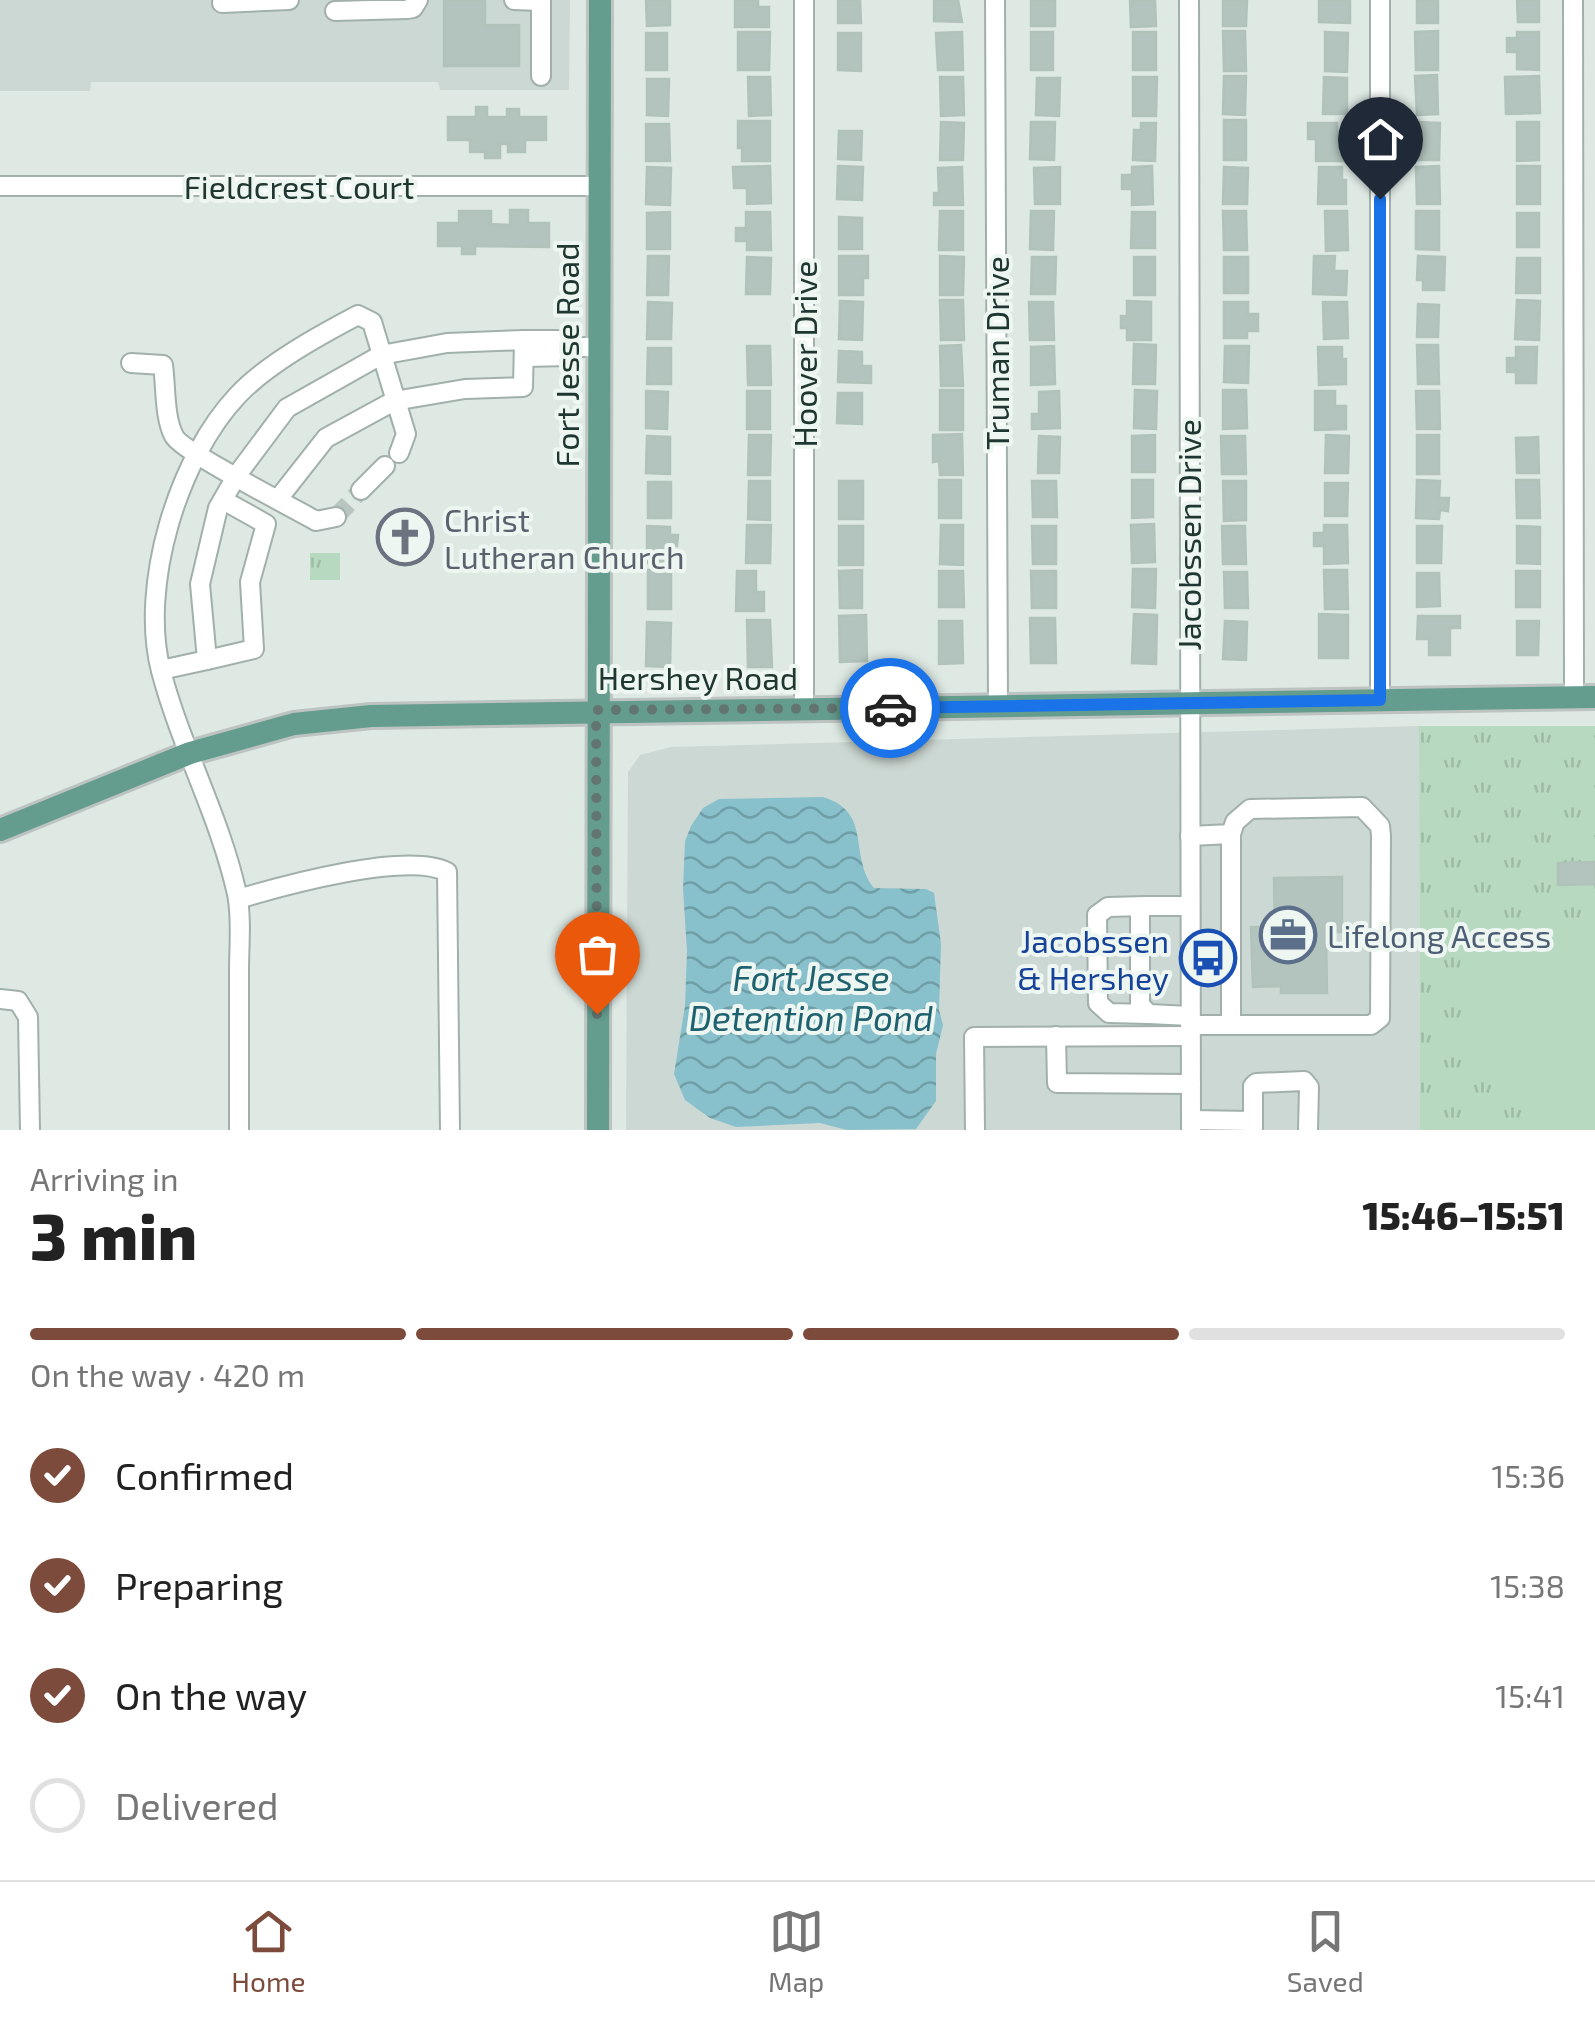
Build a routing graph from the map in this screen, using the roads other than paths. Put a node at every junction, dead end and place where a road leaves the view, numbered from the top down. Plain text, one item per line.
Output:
1 (289, 0) edge
2 (418, 0) edge
3 (514, 0) edge
4 (600, 0) edge
5 (804, 0) edge
6 (995, 0) edge
7 (1189, 0) edge
8 (1380, 0) edge
9 (1573, 0) edge
10 (222, 3) dead end
11 (336, 11) dead end
12 (541, 76) dead end
13 (0, 186) edge
14 (599, 186) junction
15 (588, 347) junction
16 (524, 349) junction
17 (381, 355) junction
18 (131, 363) dead end
19 (394, 401) junction
20 (194, 454) junction
21 (236, 475) junction
22 (361, 490) tunnel mouth
23 (278, 499) junction
24 (223, 500) junction
25 (336, 516) dead end
26 (206, 660) junction
27 (161, 670) junction
28 (1584, 697) edge
29 (1380, 700) junction
30 (1189, 705) junction
31 (998, 707) junction
32 (804, 709) junction
33 (596, 710) junction
34 (190, 753) junction
35 (0, 830) edge
36 (1231, 834) junction
37 (1190, 836) junction
38 (238, 900) junction
39 (1146, 906) junction
40 (1190, 906) junction
41 (0, 999) edge
42 (1149, 1014) junction
43 (1231, 1025) junction
44 (1190, 1026) junction
45 (1056, 1036) junction
46 (1191, 1084) junction
47 (1191, 1125) edge
48 (1253, 1126) edge
49 (30, 1130) edge
50 (239, 1130) edge
51 (450, 1130) edge
52 (598, 1130) edge
53 (975, 1130) edge
54 (1308, 1130) edge

1 - 10 street
2 - 11 street
3 - 12 street
4 - 14 main road, Fort Jesse Road
5 - 32 street, Hoover Drive
6 - 31 street, Truman Drive
7 - 30 street, Jacobssen Drive
8 - 29 street
9 - 28 street
13 - 14 street, Fieldcrest Court
14 - 15 main road, Fort Jesse Road
15 - 16 street
15 - 33 main road, Fort Jesse Road
16 - 17 street
16 - 19 street
17 - 19 street
17 - 20 street
17 - 21 street
18 - 20 street
19 - 22 street
19 - 23 street
20 - 21 street
20 - 27 street
21 - 23 street
21 - 24 street
23 - 25 street
24 - 26 street
24 - 26 street
26 - 27 street
27 - 34 street
28 - 29 main road, Hershey Road
29 - 30 main road, Hershey Road
30 - 31 main road, Hershey Road
30 - 37 street, Jacobssen Drive
31 - 32 main road, Hershey Road
32 - 33 main road, Hershey Road
33 - 34 main road, Hershey Road
33 - 52 main road, Fort Jesse Road
34 - 35 main road, Hershey Road
34 - 38 street
36 - 37 street
36 - 43 street
36 - 43 street
37 - 40 street, Jacobssen Drive
38 - 50 street
38 - 51 street
39 - 40 street
39 - 42 street
39 - 42 street
40 - 44 street, Jacobssen Drive
41 - 49 street
42 - 44 street
43 - 44 street
44 - 45 street
44 - 46 street, Jacobssen Drive
45 - 46 street
45 - 53 street
46 - 47 street, Jacobssen Drive
47 - 48 street
48 - 54 street

